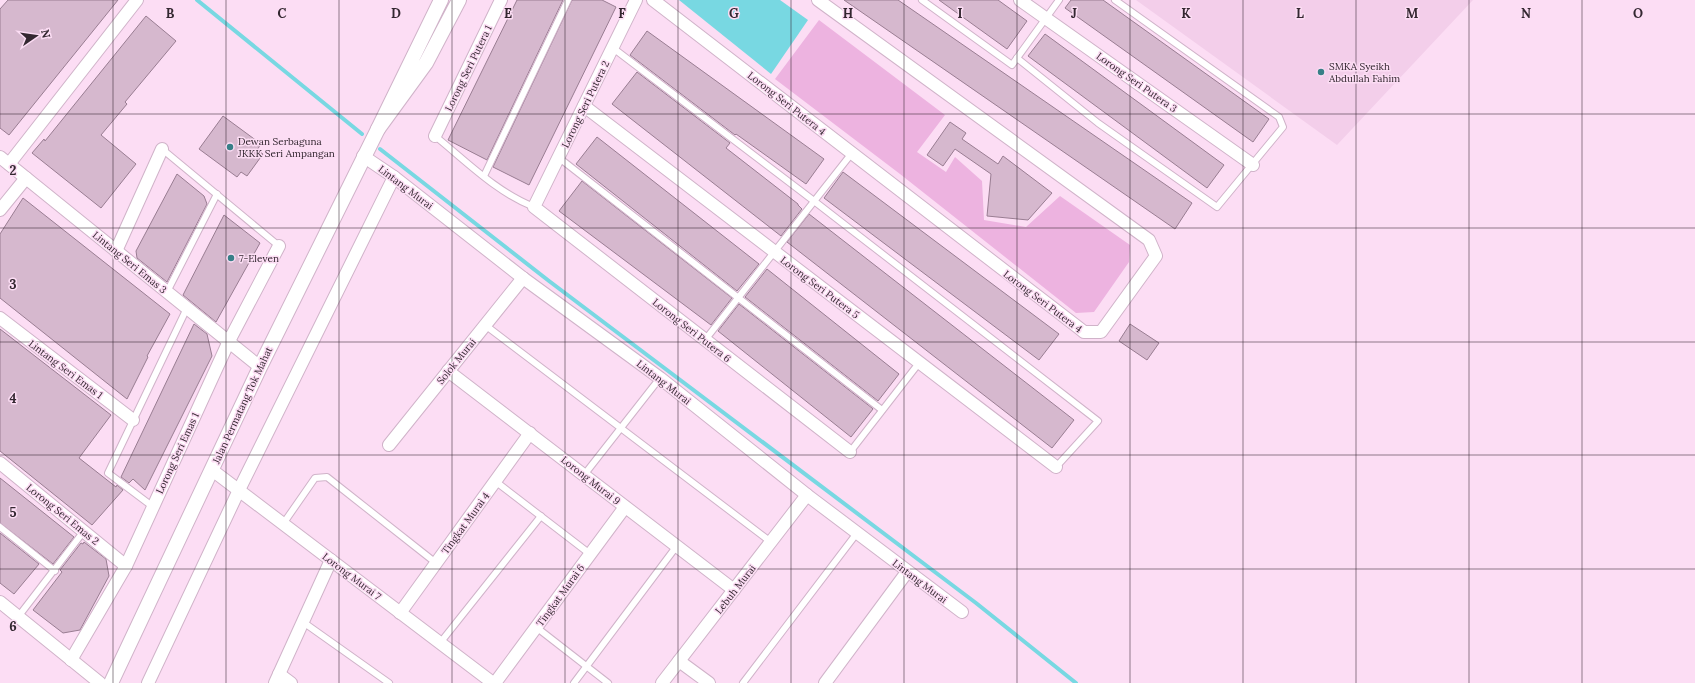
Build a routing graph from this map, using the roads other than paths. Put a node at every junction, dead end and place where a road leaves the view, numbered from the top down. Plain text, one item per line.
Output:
1 (137, 0) edge
2 (441, 0) edge
3 (459, 0) edge
4 (501, 0) edge
5 (568, 0) edge
6 (636, 0) edge
7 (653, 0) edge
8 (818, 0) edge
9 (922, 0) edge
10 (1020, 0) edge
11 (1059, 0) edge
12 (1115, 0) edge
13 (1046, 18) junction
14 (613, 48) junction
15 (1017, 58) junction
16 (584, 106) junction
17 (378, 129) junction
18 (435, 136) joint
19 (162, 149) joint
20 (852, 153) junction
21 (363, 156) junction
22 (558, 157) junction
23 (4, 161) edge
24 (1253, 165) junction
25 (394, 176) junction
26 (484, 176) junction
27 (26, 178) junction
28 (217, 194) junction
29 (814, 201) junction
30 (534, 207) junction
31 (0, 210) edge
32 (279, 246) joint
33 (116, 251) junction
34 (774, 252) junction
35 (523, 278) junction
36 (167, 292) junction
37 (738, 298) junction
38 (187, 308) junction
39 (0, 318) edge
40 (485, 325) junction
41 (705, 340) junction
42 (229, 342) junction
43 (919, 363) junction
44 (260, 367) junction
45 (448, 371) junction
46 (660, 378) junction
47 (882, 410) junction
48 (133, 420) junction
49 (621, 428) junction
50 (530, 433) junction
51 (389, 445) dead end
52 (850, 452) joint
53 (0, 463) edge
54 (1056, 467) joint
55 (212, 470) junction
56 (584, 475) junction
57 (496, 481) junction
58 (239, 490) junction
59 (807, 495) junction
60 (152, 506) junction
61 (625, 507) junction
62 (541, 516) junction
63 (283, 524) junction
64 (0, 527) edge
65 (84, 532) junction
66 (857, 534) junction
67 (771, 542) junction
68 (676, 547) junction
69 (590, 554) junction
70 (331, 560) junction
71 (436, 563) junction
72 (126, 566) junction
73 (55, 571) junction
74 (907, 572) junction
75 (734, 590) junction
76 (0, 602) edge
77 (962, 612) dead end
78 (400, 613) junction
79 (18, 617) junction
80 (303, 622) junction
81 (536, 627) junction
82 (440, 643) junction
83 (71, 660) junction
84 (679, 661) junction
85 (586, 666) junction
86 (277, 679) edge
87 (100, 683) edge
88 (111, 683) edge
89 (148, 683) edge
90 (291, 683) edge
91 (389, 683) edge
92 (494, 683) edge
93 (574, 683) edge
94 (608, 683) edge
95 (662, 683) edge
96 (709, 683) edge
97 (742, 683) edge
98 (825, 683) edge

1 - 23 street
2 - 17 street, Jalan Permatang Tok Mahat
3 - 17 street, Jalan Permatang Tok Mahat
4 - 18 street, Lorong Seri Putera 1
5 - 26 lane
6 - 14 street, Lorong Seri Putera 2
7 - 20 street, Lorong Seri Putera 4
8 - 20 street, Lorong Seri Putera 4
9 - 15 lane
10 - 13 street, Lorong Seri Putera 3
11 - 13 lane
12 - 24 lane
13 - 15 lane
13 - 24 street, Lorong Seri Putera 3
14 - 16 street, Lorong Seri Putera 2
14 - 29 lane
15 - 24 lane
16 - 22 street, Lorong Seri Putera 2
16 - 34 street, Lorong Seri Putera 5
17 - 21 street, Jalan Permatang Tok Mahat
18 - 26 lane
19 - 28 lane
19 - 33 street
20 - 29 lane
21 - 25 street, Lintang Murai
21 - 44 street, Jalan Permatang Tok Mahat
22 - 30 street, Lorong Seri Putera 2
22 - 37 lane
23 - 27 street, Lintang Seri Emas 3
25 - 35 street, Lintang Murai
25 - 58 street
26 - 30 lane
27 - 31 street
27 - 33 street, Lintang Seri Emas 3
28 - 32 lane
28 - 36 lane
29 - 34 lane
29 - 54 lane
30 - 41 street, Lorong Seri Putera 6
32 - 42 street, Lorong Seri Emas 1
33 - 36 street, Lintang Seri Emas 3
34 - 37 lane
34 - 43 street, Lorong Seri Putera 5
35 - 40 street, Solok Murai
35 - 46 street, Lintang Murai
36 - 38 street, Lintang Seri Emas 3
37 - 41 lane
37 - 47 lane
38 - 42 street, Lintang Seri Emas 3
38 - 48 lane
39 - 48 street, Lintang Seri Emas 1
40 - 45 street, Solok Murai
40 - 49 lane
41 - 52 street, Lorong Seri Putera 6
42 - 44 street, Lintang Seri Emas 3
42 - 60 street, Lorong Seri Emas 1
43 - 47 lane
43 - 54 street, Lorong Seri Putera 5
44 - 55 street, Jalan Permatang Tok Mahat
45 - 50 street, Lorong Murai 9
45 - 51 street, Solok Murai
46 - 49 lane
46 - 59 street, Lintang Murai
47 - 52 lane
48 - 60 lane
49 - 56 lane
49 - 67 lane
50 - 56 street, Lorong Murai 9
50 - 57 street, Tingkat Murai 4
53 - 65 street, Lorong Seri Emas 2
55 - 58 street, Lorong Murai 7
55 - 88 street, Jalan Permatang Tok Mahat
56 - 61 street, Lorong Murai 9
57 - 62 lane
57 - 71 street, Tingkat Murai 4
58 - 63 street, Lorong Murai 7
58 - 89 street
59 - 66 street, Lintang Murai
59 - 67 street, Lebuh Murai
60 - 72 street, Lorong Seri Emas 1
61 - 68 street, Lorong Murai 9
61 - 69 street, Tingkat Murai 6
62 - 69 lane
62 - 82 lane
63 - 70 street, Lorong Murai 7
63 - 71 lane
64 - 73 lane
65 - 72 street, Lorong Seri Emas 2
65 - 73 lane
66 - 74 street, Lintang Murai
66 - 97 lane
67 - 75 street, Lebuh Murai
68 - 75 street, Lorong Murai 9
68 - 85 lane
69 - 81 street, Tingkat Murai 6
70 - 78 street, Lorong Murai 7
70 - 80 street
71 - 78 street, Tingkat Murai 4
72 - 83 street, Lorong Seri Emas 1
73 - 79 lane
74 - 77 street, Lintang Murai
74 - 98 street
75 - 84 street, Lebuh Murai
76 - 79 street
78 - 82 street, Lorong Murai 7
79 - 83 street
80 - 86 street
80 - 91 lane
81 - 85 lane
81 - 92 street, Tingkat Murai 6
82 - 92 street, Lorong Murai 7
83 - 87 street
84 - 95 street, Lebuh Murai
84 - 96 street
85 - 93 lane
85 - 94 lane
86 - 90 street

